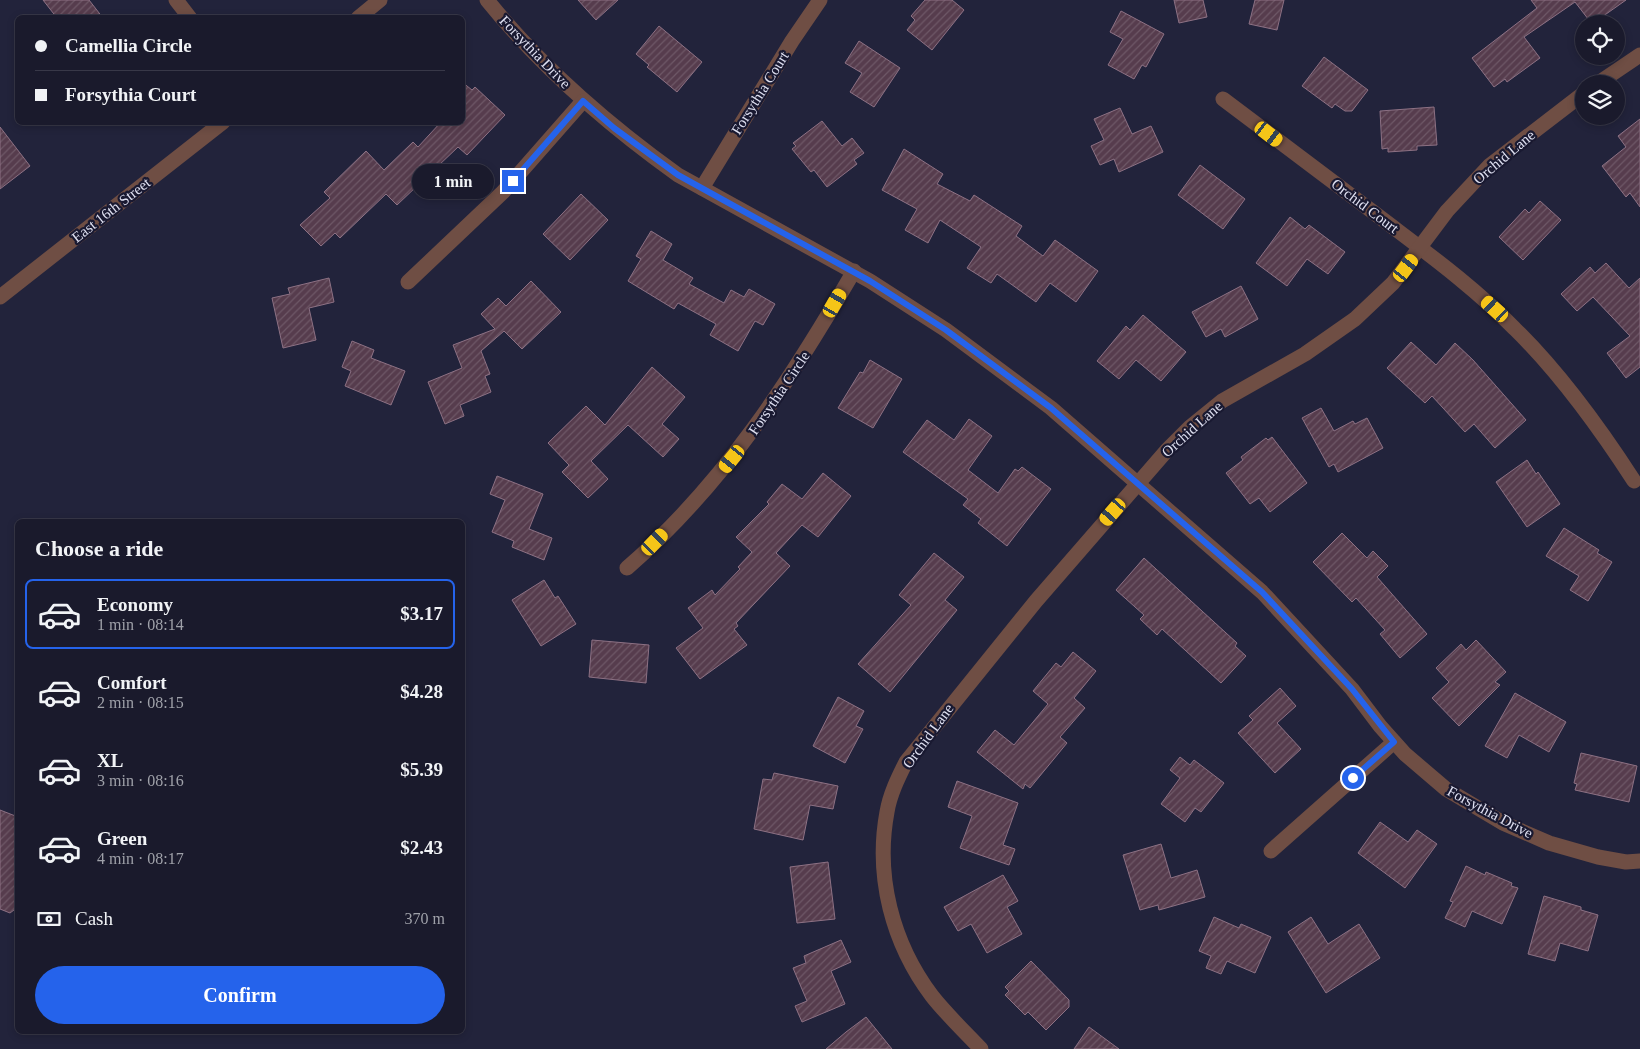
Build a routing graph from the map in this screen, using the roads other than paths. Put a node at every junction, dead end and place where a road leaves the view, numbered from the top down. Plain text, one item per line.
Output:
1 (176, 0) edge
2 (380, 0) edge
3 (487, 0) edge
4 (820, 0) edge
5 (188, 15) edge
6 (362, 15) edge
7 (1640, 55) edge
8 (1610, 75) edge
9 (1223, 99) dead end
10 (1575, 100) edge
11 (583, 101) junction
12 (219, 125) edge
13 (702, 188) junction
14 (1421, 248) junction
15 (854, 271) junction
16 (408, 282) dead end
17 (0, 297) edge
18 (1634, 481) dead end
19 (1138, 483) junction
20 (627, 568) dead end
21 (1394, 742) junction
22 (1271, 851) dead end
23 (1640, 861) edge
24 (982, 1049) edge

1 - 5 street
2 - 6 street
3 - 11 street, Forsythia Drive
4 - 13 street, Forsythia Court
7 - 8 street
9 - 14 street, Orchid Court
10 - 14 street, Orchid Lane
11 - 13 street, Forsythia Drive
11 - 16 street
12 - 17 street, East 16th Street
13 - 15 street, Forsythia Drive
14 - 18 street, Orchid Court
14 - 19 street, Orchid Lane
15 - 19 street, Forsythia Drive
15 - 20 street, Forsythia Circle
19 - 21 street, Forsythia Drive
19 - 24 street, Orchid Lane
21 - 22 street
21 - 23 street, Forsythia Drive

